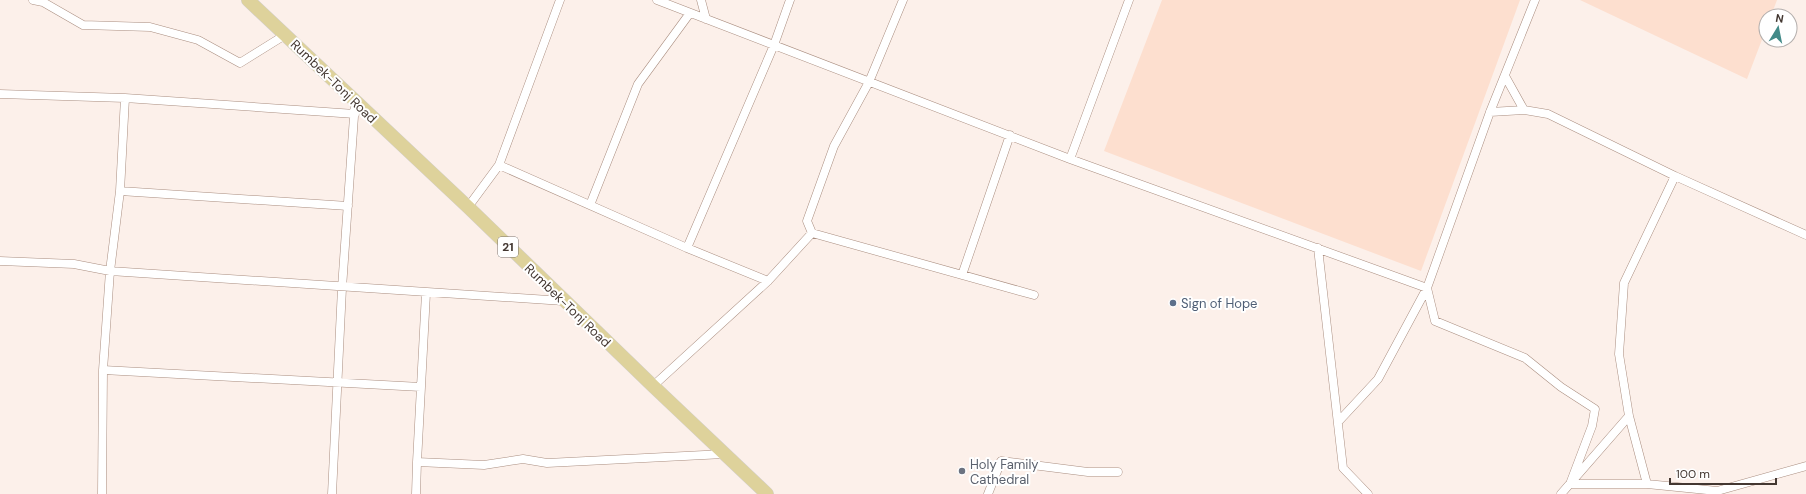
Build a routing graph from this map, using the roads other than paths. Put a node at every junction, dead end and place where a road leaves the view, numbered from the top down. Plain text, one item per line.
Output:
1 (33, 0) edge
2 (248, 0) edge
3 (560, 0) edge
4 (657, 0) edge
5 (701, 0) edge
6 (790, 0) edge
7 (902, 0) edge
8 (1129, 0) edge
9 (1535, 0) edge
10 (690, 13) junction
11 (706, 19) junction
12 (286, 35) junction
13 (774, 45) junction
14 (1505, 76) junction
15 (869, 82) junction
16 (0, 94) edge
17 (125, 98) junction
18 (355, 108) junction
19 (1524, 110) junction
20 (1490, 112) junction
21 (1010, 135) junction
22 (1070, 158) junction
23 (499, 165) junction
24 (1675, 176) junction
25 (120, 191) junction
26 (590, 204) junction
27 (348, 206) junction
28 (468, 207) junction
29 (812, 233) junction
30 (1806, 235) edge
31 (687, 248) junction
32 (1318, 248) junction
33 (0, 261) edge
34 (110, 272) junction
35 (962, 275) junction
36 (768, 281) junction
37 (342, 288) junction
38 (1427, 288) junction
39 (426, 293) junction
40 (1034, 296) dead end
41 (564, 302) junction
42 (103, 370) junction
43 (338, 383) junction
44 (653, 386) junction
45 (421, 387) junction
46 (1629, 416) junction
47 (1338, 422) junction
48 (724, 454) junction
49 (417, 462) junction
50 (1806, 466) edge
51 (1118, 472) dead end
52 (1570, 484) junction
53 (1647, 484) junction
54 (1671, 490) edge
55 (102, 494) edge
56 (332, 494) edge
57 (416, 494) edge
58 (767, 494) edge
59 (988, 494) edge
60 (1368, 494) edge
61 (1561, 494) edge

1 - 12 street
2 - 12 main road, Rumbek-Tonj Road / 21
3 - 23 street
4 - 10 street
5 - 11 street
6 - 13 street
7 - 15 street
8 - 22 street
9 - 14 street
10 - 11 street
10 - 26 street
11 - 13 street
12 - 18 main road, Rumbek-Tonj Road / 21
13 - 15 street
13 - 31 street
14 - 19 street
14 - 20 street
15 - 21 street
15 - 29 street
16 - 17 street
17 - 18 street
17 - 25 street
18 - 27 street
18 - 28 main road, Rumbek-Tonj Road / 21
19 - 20 street
19 - 24 street
20 - 38 street
21 - 22 street
21 - 35 street
22 - 32 street
23 - 26 street
23 - 28 street
24 - 30 street
24 - 46 street
25 - 27 street
25 - 34 street
26 - 31 street
27 - 37 street
28 - 41 main road, Rumbek-Tonj Road / 21
29 - 35 street
29 - 36 street
31 - 36 street
32 - 38 street
32 - 47 street
33 - 34 street
34 - 37 street
34 - 42 street
35 - 40 street
36 - 44 street
37 - 39 street
37 - 43 street
38 - 47 street
38 - 52 street
39 - 41 street
39 - 45 street
41 - 44 main road, Rumbek-Tonj Road / 21
42 - 43 street
42 - 55 street
43 - 45 street
43 - 56 street
44 - 48 main road, Rumbek-Tonj Road / 21
45 - 49 street
46 - 52 street
46 - 53 street
47 - 60 street
48 - 49 street
48 - 58 main road, Rumbek-Tonj Road / 21
49 - 57 street
50 - 54 street
51 - 59 street
52 - 53 street
52 - 61 street
53 - 54 street

